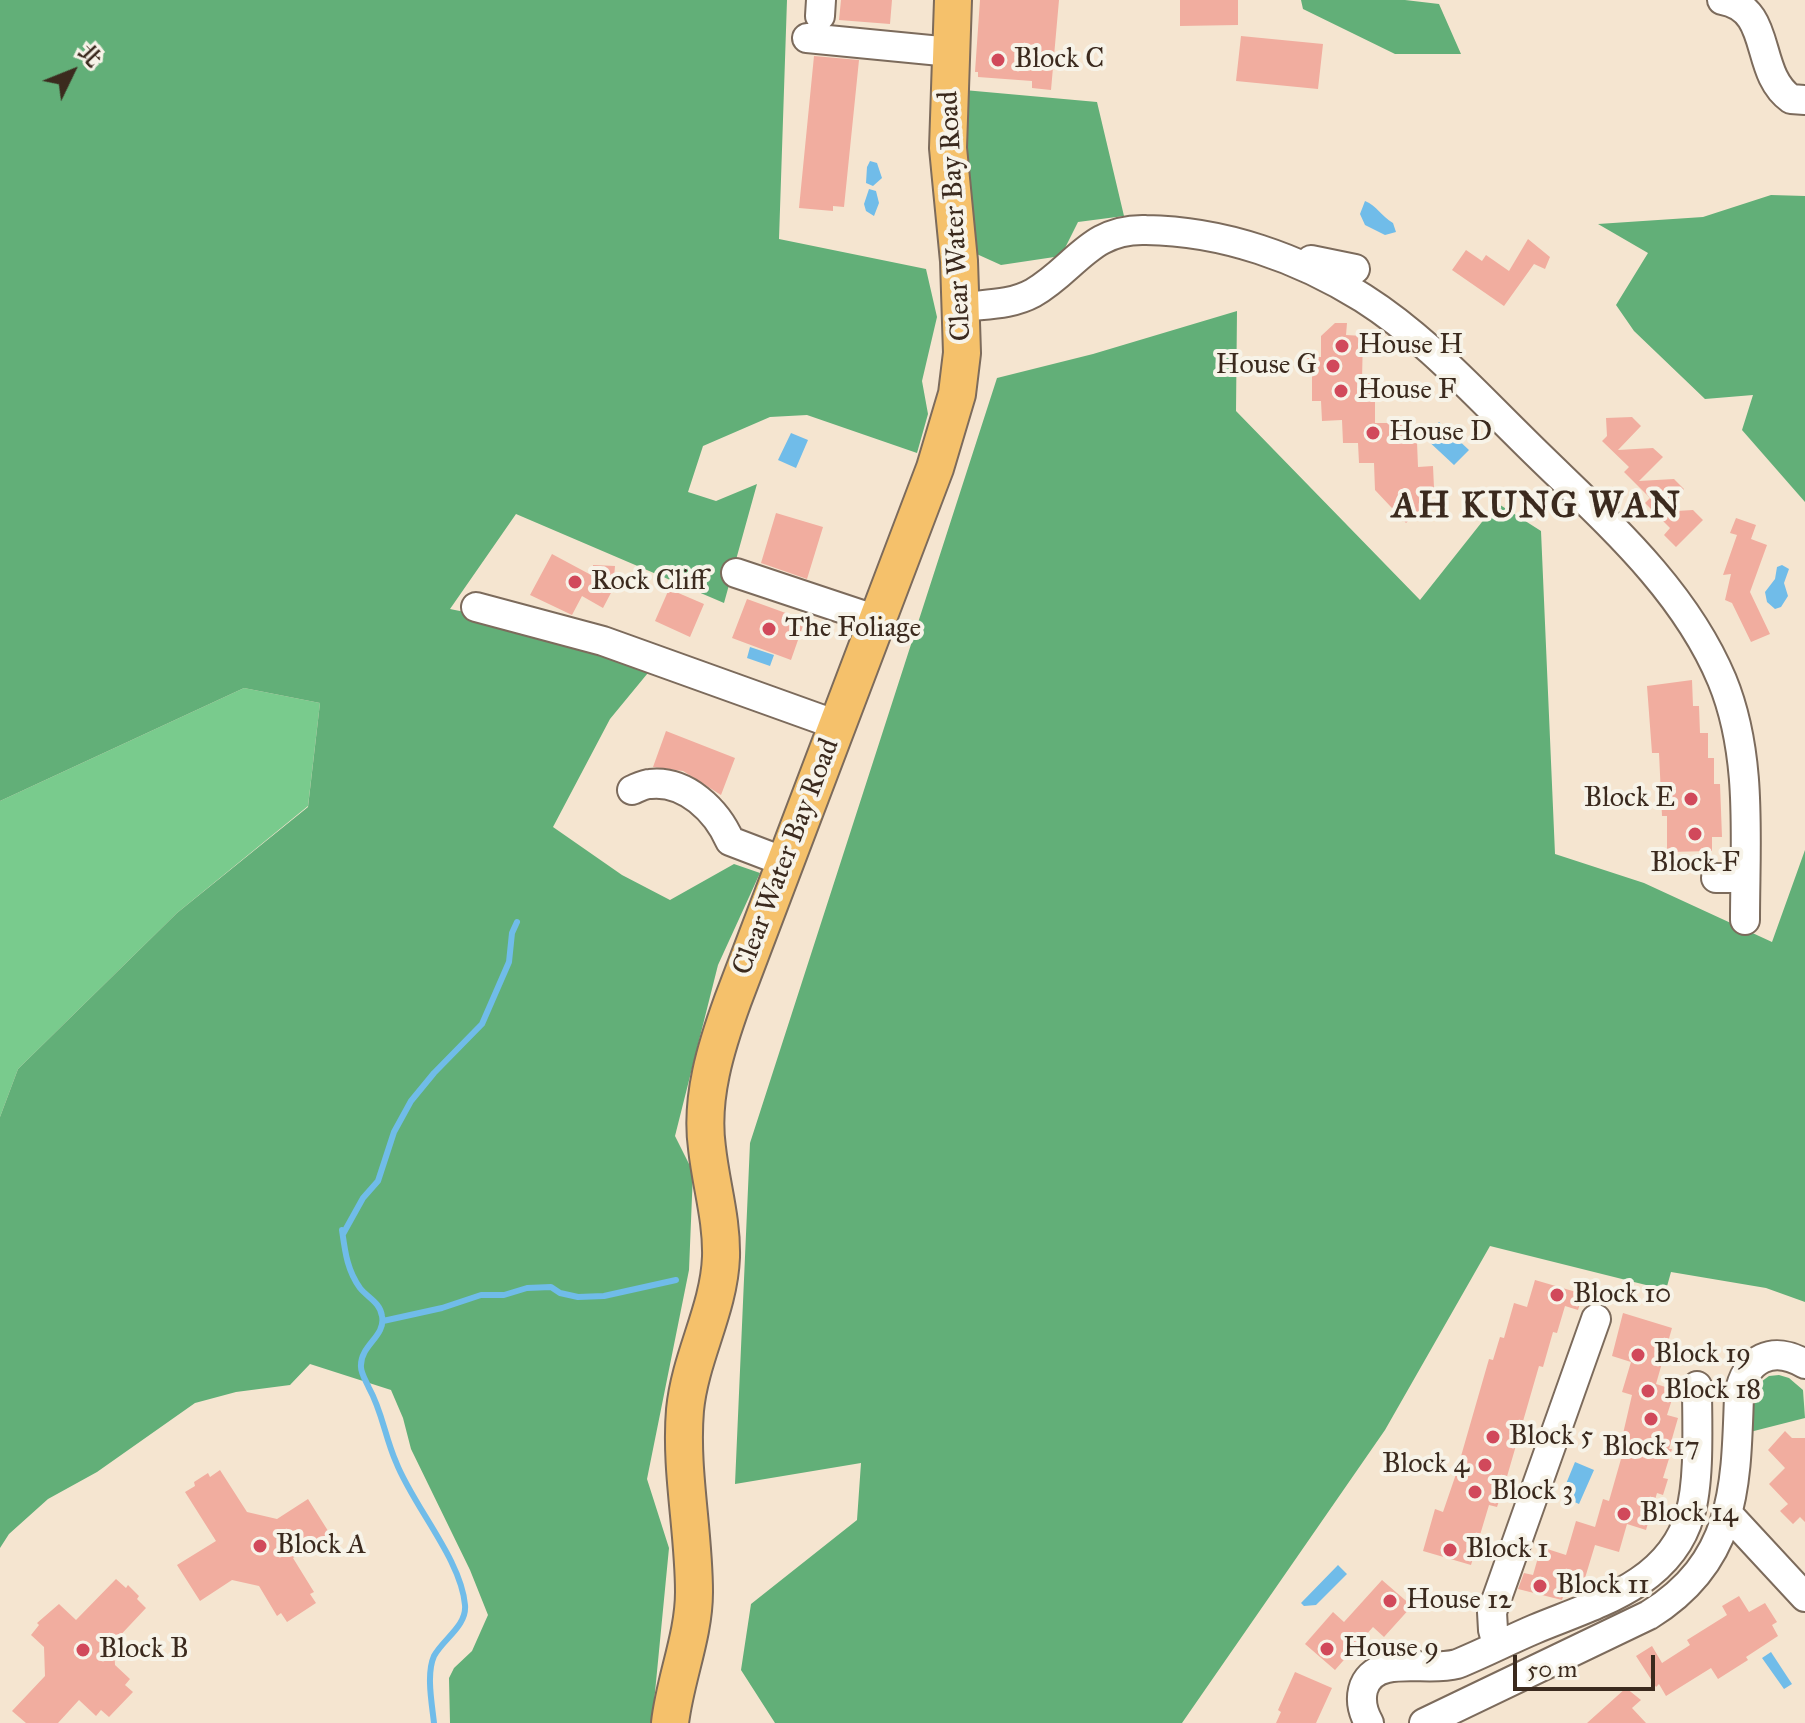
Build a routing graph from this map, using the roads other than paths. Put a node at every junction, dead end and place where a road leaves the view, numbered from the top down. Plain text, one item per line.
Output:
1 (953, 0) edge
2 (1722, 0) edge
3 (816, 18) edge
4 (951, 52) junction
5 (1805, 100) edge
6 (1238, 243) junction
7 (1355, 269) dead end
8 (963, 307) junction
9 (736, 573) dead end
10 (476, 607) dead end
11 (877, 620) junction
12 (837, 725) junction
13 (632, 790) dead end
14 (785, 862) junction
15 (1716, 878) dead end
16 (1745, 878) junction
17 (1745, 920) dead end
18 (1596, 1319) dead end
19 (1805, 1364) edge
20 (1697, 1386) dead end
21 (1728, 1514) junction
22 (1805, 1597) edge
23 (1497, 1645) junction
24 (670, 1723) edge
25 (1369, 1723) edge
26 (1424, 1723) edge

1 - 4 main road, Clear Water Bay Road
2 - 5 street
3 - 4 street
4 - 8 main road, Clear Water Bay Road
6 - 7 street
6 - 8 street
6 - 16 street
8 - 11 main road, Clear Water Bay Road
9 - 11 street
10 - 12 street
11 - 12 main road, Clear Water Bay Road
12 - 14 main road, Clear Water Bay Road
13 - 14 street
14 - 24 main road, Clear Water Bay Road
15 - 16 street
16 - 17 street
18 - 23 street
19 - 21 street
20 - 23 street
21 - 22 street
21 - 26 street
23 - 25 street

